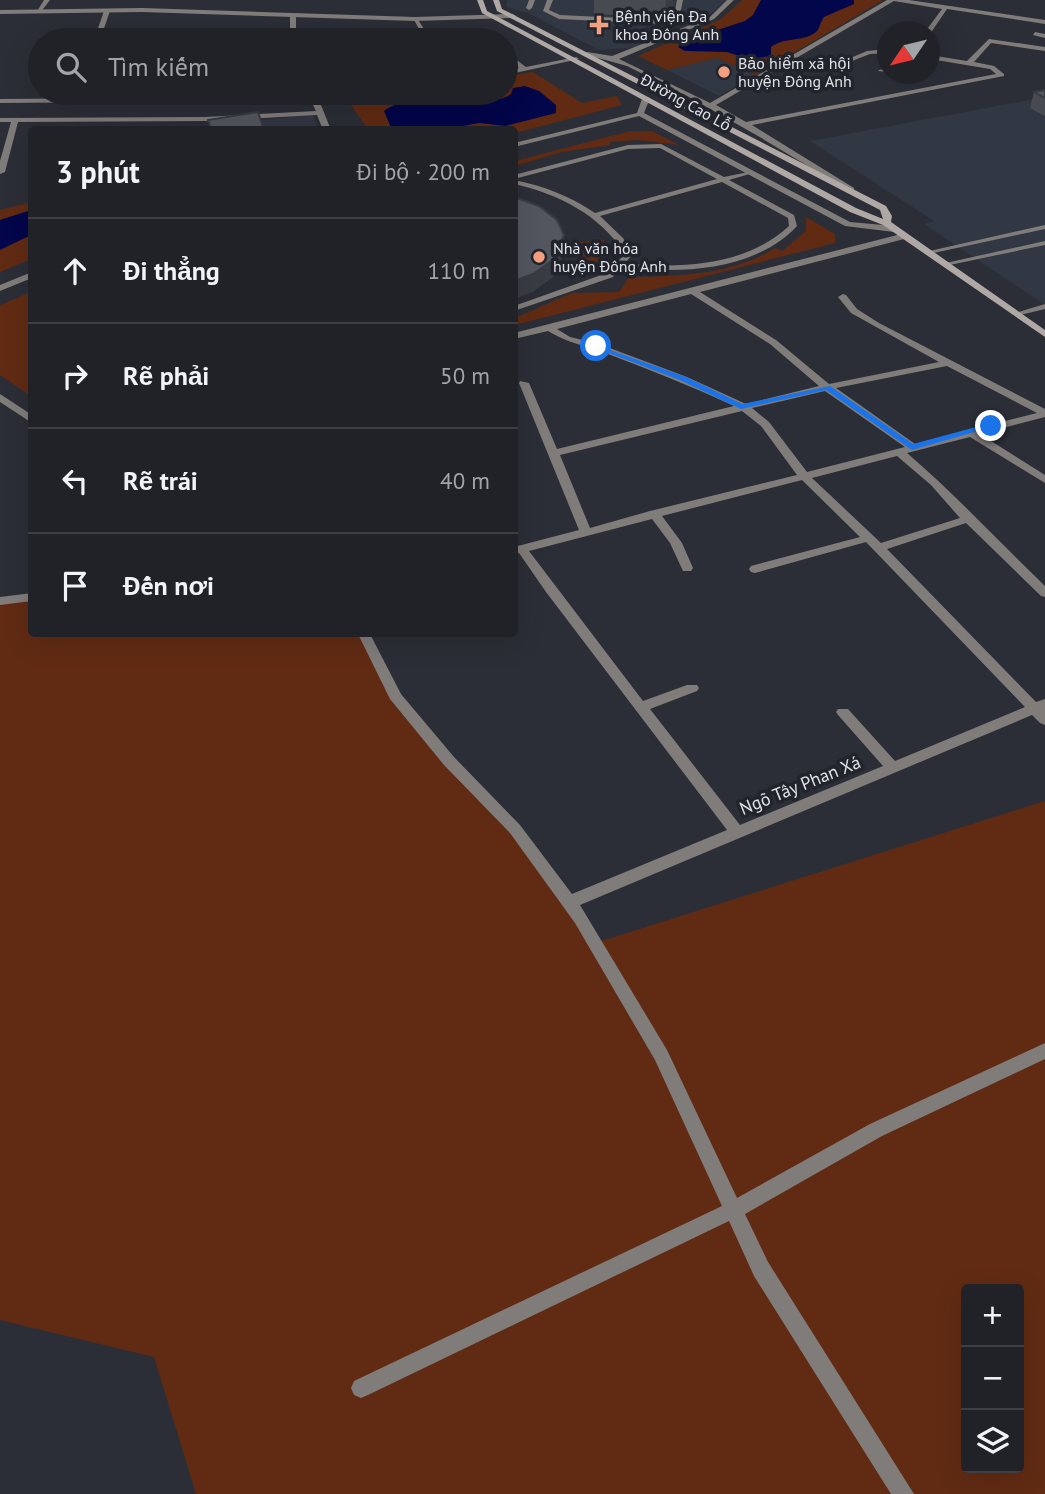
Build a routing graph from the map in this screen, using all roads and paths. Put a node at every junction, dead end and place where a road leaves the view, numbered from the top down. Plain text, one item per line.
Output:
1 (47, 0) edge
2 (480, 0) edge
3 (496, 0) edge
4 (532, 0) edge
5 (550, 0) edge
6 (680, 0) edge
7 (731, 0) edge
8 (894, 0) edge
9 (946, 7) junction
10 (529, 8) dead end
11 (107, 11) junction
12 (0, 12) edge
13 (38, 12) junction
14 (293, 16) junction
15 (513, 16) junction
16 (499, 18) junction
17 (415, 19) junction
18 (936, 21) edge
19 (1045, 22) edge
20 (101, 28) edge
21 (290, 28) edge
22 (421, 28) edge
23 (518, 28) edge
24 (518, 28) edge
25 (1035, 34) dead end
26 (1045, 36) edge
27 (1045, 49) edge
28 (877, 51) edge
29 (587, 54) junction
30 (614, 58) junction
31 (576, 59) junction
32 (940, 59) edge
33 (943, 59) junction
34 (940, 60) edge
35 (969, 63) junction
36 (518, 64) edge
37 (839, 64) dead end
38 (524, 69) junction
39 (518, 70) edge
40 (670, 84) junction
41 (655, 88) junction
42 (646, 99) junction
43 (28, 100) edge
44 (0, 101) edge
45 (73, 105) edge
46 (317, 105) edge
47 (711, 105) junction
48 (320, 113) junction
49 (640, 114) junction
50 (67, 119) junction
51 (130, 119) junction
52 (0, 120) edge
53 (15, 120) junction
54 (747, 124) junction
55 (128, 126) edge
56 (325, 126) edge
57 (518, 144) edge
58 (1, 172) edge
59 (751, 172) junction
60 (518, 176) edge
61 (724, 179) junction
62 (518, 184) edge
63 (855, 193) junction
64 (593, 216) junction
65 (890, 226) junction
66 (1045, 226) edge
67 (905, 236) junction
68 (1045, 243) edge
69 (929, 252) junction
70 (945, 264) junction
71 (620, 265) junction
72 (28, 277) edge
73 (0, 288) edge
74 (691, 291) junction
75 (843, 297) dead end
76 (1045, 306) edge
77 (518, 308) edge
78 (1016, 314) junction
79 (549, 328) junction
80 (1045, 334) edge
81 (518, 335) edge
82 (947, 363) junction
83 (524, 383) dead end
84 (827, 387) junction
85 (0, 397) edge
86 (741, 406) junction
87 (1045, 413) edge
88 (28, 417) edge
89 (970, 432) junction
90 (912, 447) junction
91 (898, 451) junction
92 (552, 454) junction
93 (803, 475) junction
94 (1045, 480) edge
95 (654, 513) junction
96 (968, 519) junction
97 (586, 532) junction
98 (869, 538) junction
99 (879, 548) junction
100 (518, 550) edge
101 (687, 568) dead end
102 (755, 569) dead end
103 (1045, 593) edge
104 (28, 598) edge
105 (0, 601) edge
106 (366, 637) edge
107 (692, 688) dead end
108 (643, 706) junction
109 (1039, 706) edge
110 (843, 712) dead end
111 (1045, 720) edge
112 (892, 768) junction
113 (737, 832) junction
114 (570, 902) junction
115 (1045, 1051) edge
116 (735, 1209) junction
117 (361, 1388) dead end
118 (903, 1494) edge

1 - 13 lane
2 - 16 main road, Đường Cao Lỗ
3 - 15 main road, Đường Cao Lỗ
4 - 10 lane
5 - 6 lane
7 - 30 street
8 - 9 street
8 - 47 street
9 - 18 street
9 - 19 street
11 - 13 street
11 - 14 street
11 - 20 street
12 - 13 street
14 - 17 street
14 - 21 street
15 - 16 street
15 - 29 main road, Đường Cao Lỗ
16 - 17 street
16 - 23 main road, Đường Cao Lỗ
17 - 22 street
24 - 31 main road, Đường Cao Lỗ
25 - 26 street
27 - 35 street
28 - 37 street
29 - 30 street
29 - 41 main road, Đường Cao Lỗ
30 - 40 street
31 - 38 street
31 - 42 main road, Đường Cao Lỗ
32 - 33 street
33 - 34 street
33 - 35 street
35 - 54 street
36 - 38 street
38 - 39 street
40 - 41 street
40 - 47 street
41 - 63 main road, Đường Cao Lỗ
42 - 49 street
42 - 65 main road, Đường Cao Lỗ
43 - 44 street
45 - 50 street
46 - 48 street
47 - 54 street
48 - 51 street
48 - 56 street
49 - 57 street
49 - 59 street
50 - 51 street
50 - 53 street
51 - 55 street
52 - 53 street
53 - 58 street
54 - 63 street
59 - 61 lane
59 - 65 street
60 - 61 lane
61 - 64 lane
61 - 71 lane
62 - 64 lane
63 - 65 main road, Đường Cao Lỗ
64 - 71 lane
65 - 67 main road, Đường Cao Lỗ
66 - 69 lane
67 - 69 main road, Đường Cao Lỗ
67 - 74 street
68 - 70 lane
69 - 70 main road, Đường Cao Lỗ
70 - 78 main road, Đường Cao Lỗ
71 - 77 lane
72 - 73 street
74 - 79 street
74 - 84 street
75 - 82 street
76 - 78 lane
78 - 80 main road, Đường Cao Lỗ
79 - 81 street
79 - 86 street
82 - 84 street
82 - 87 street
83 - 92 street
84 - 86 street
84 - 90 street
85 - 88 street
86 - 92 street
86 - 93 street
87 - 89 street
89 - 90 street
89 - 94 street
90 - 91 street
91 - 93 street
91 - 96 street
92 - 97 street
93 - 95 street
93 - 98 street
95 - 97 street
95 - 101 street
96 - 99 street
96 - 103 street
97 - 100 street
98 - 99 street
98 - 102 street
99 - 109 street
100 - 108 street
104 - 105 street
106 - 114 street
107 - 108 street
108 - 113 street
109 - 111 street
109 - 112 street, Ngõ Tây Phan Xá
110 - 112 street
112 - 113 street, Ngõ Tây Phan Xá
113 - 114 street, Ngõ Tây Phan Xá
114 - 116 street
115 - 116 street
116 - 117 street
116 - 118 street

